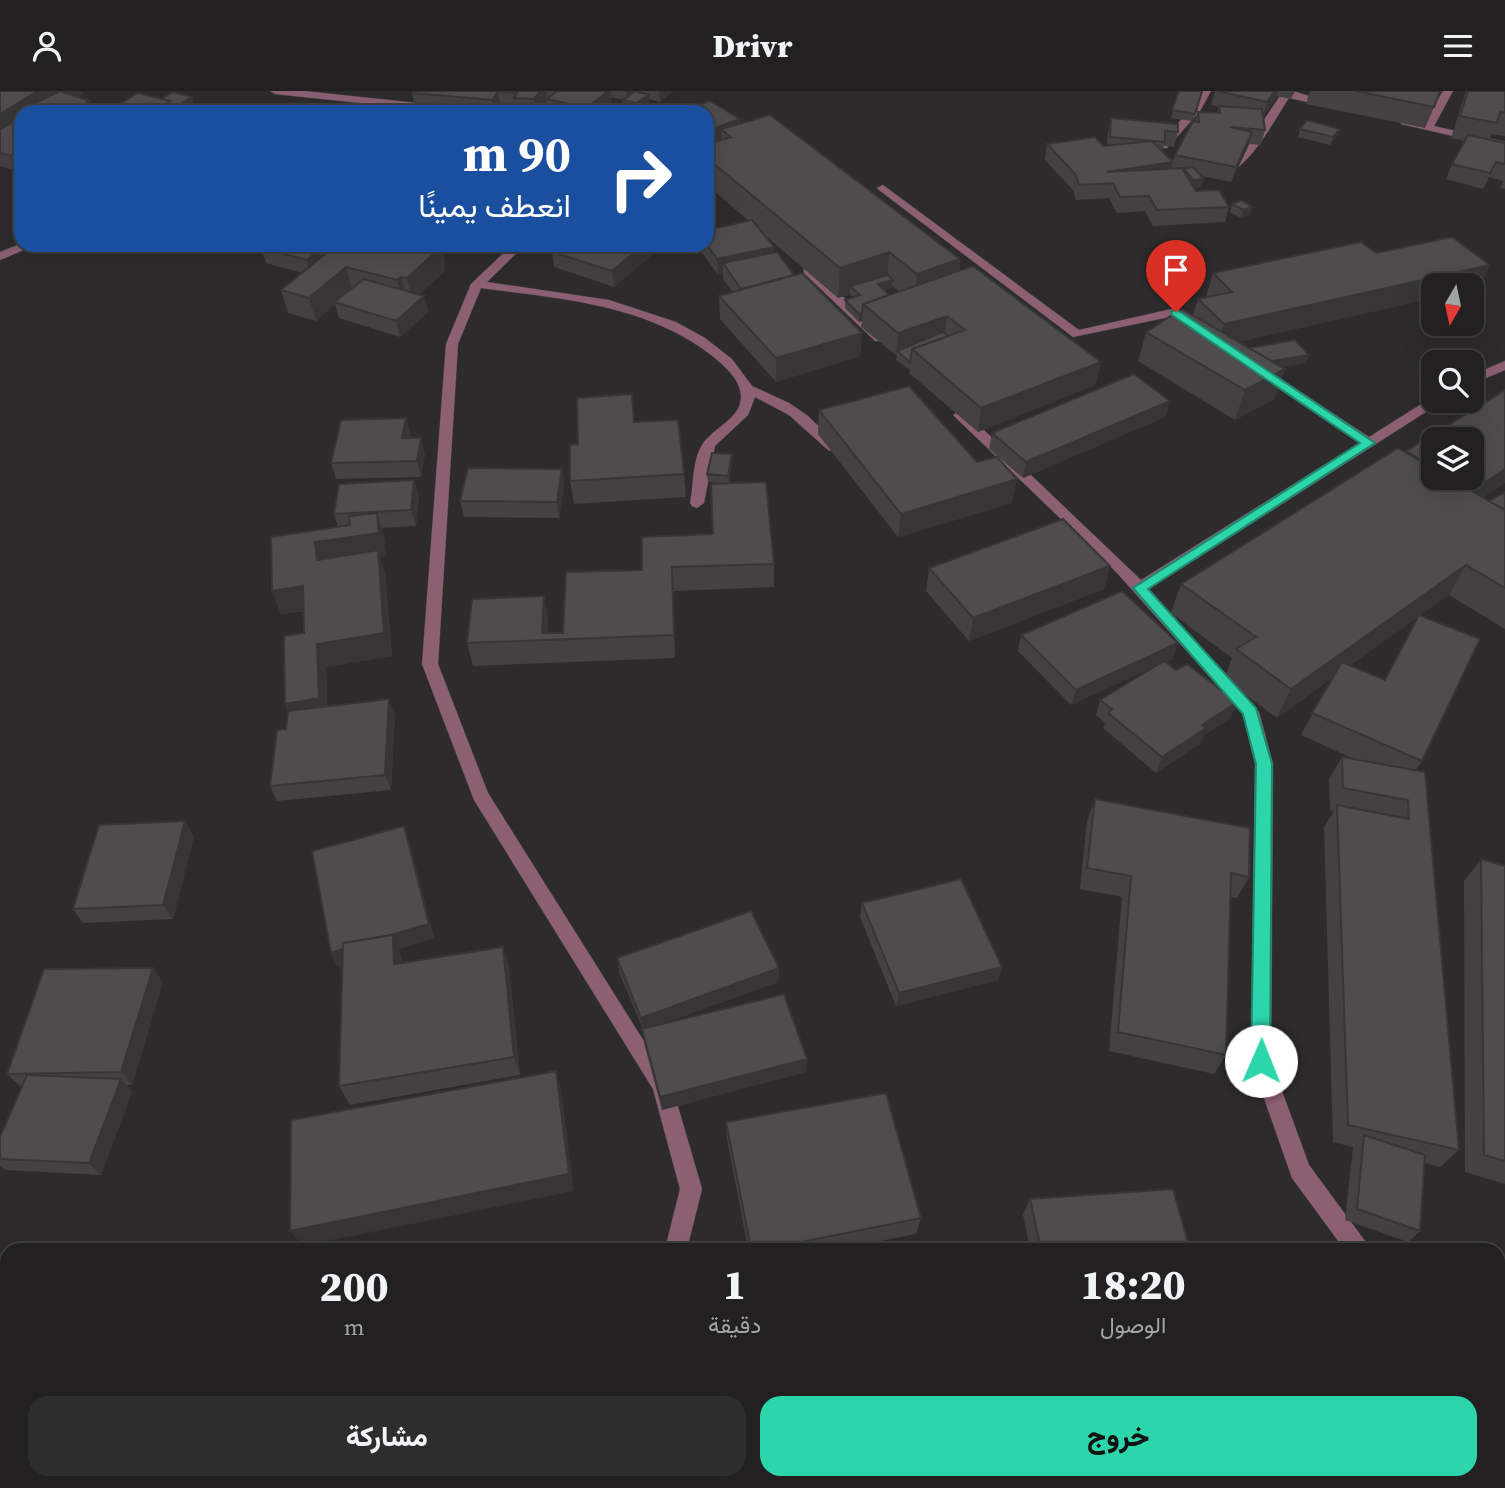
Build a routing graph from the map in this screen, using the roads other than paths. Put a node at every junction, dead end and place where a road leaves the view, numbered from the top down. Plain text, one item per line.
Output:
1 (275, 91) edge
2 (1206, 91) edge
3 (1272, 91) edge
4 (1448, 91) edge
5 (1286, 92) edge
6 (408, 105) edge
7 (1337, 106) dead end
8 (1389, 118) dead end
9 (1428, 127) junction
10 (1505, 145) edge
11 (1161, 158) edge
12 (1209, 174) edge
13 (883, 188) dead end
14 (511, 252) edge
15 (799, 262) edge
16 (477, 284) junction
17 (1210, 335) edge
18 (890, 348) edge
19 (1244, 359) edge
20 (1505, 365) edge
21 (1498, 373) edge
22 (747, 389) junction
23 (951, 406) edge
24 (1421, 410) edge
25 (1368, 443) junction
26 (840, 454) edge
27 (697, 503) dead end
28 (1140, 588) junction
29 (678, 1243) edge
30 (1353, 1243) edge

1 - 6 street
2 - 11 street
3 - 5 street
4 - 9 street
5 - 7 street
5 - 12 street
8 - 9 street
9 - 10 street
13 - 17 street
14 - 16 street
15 - 18 street
16 - 22 street
16 - 29 street
19 - 25 street
20 - 21 street
22 - 26 street
22 - 27 street
23 - 28 street
24 - 25 street
25 - 28 street
28 - 30 street

